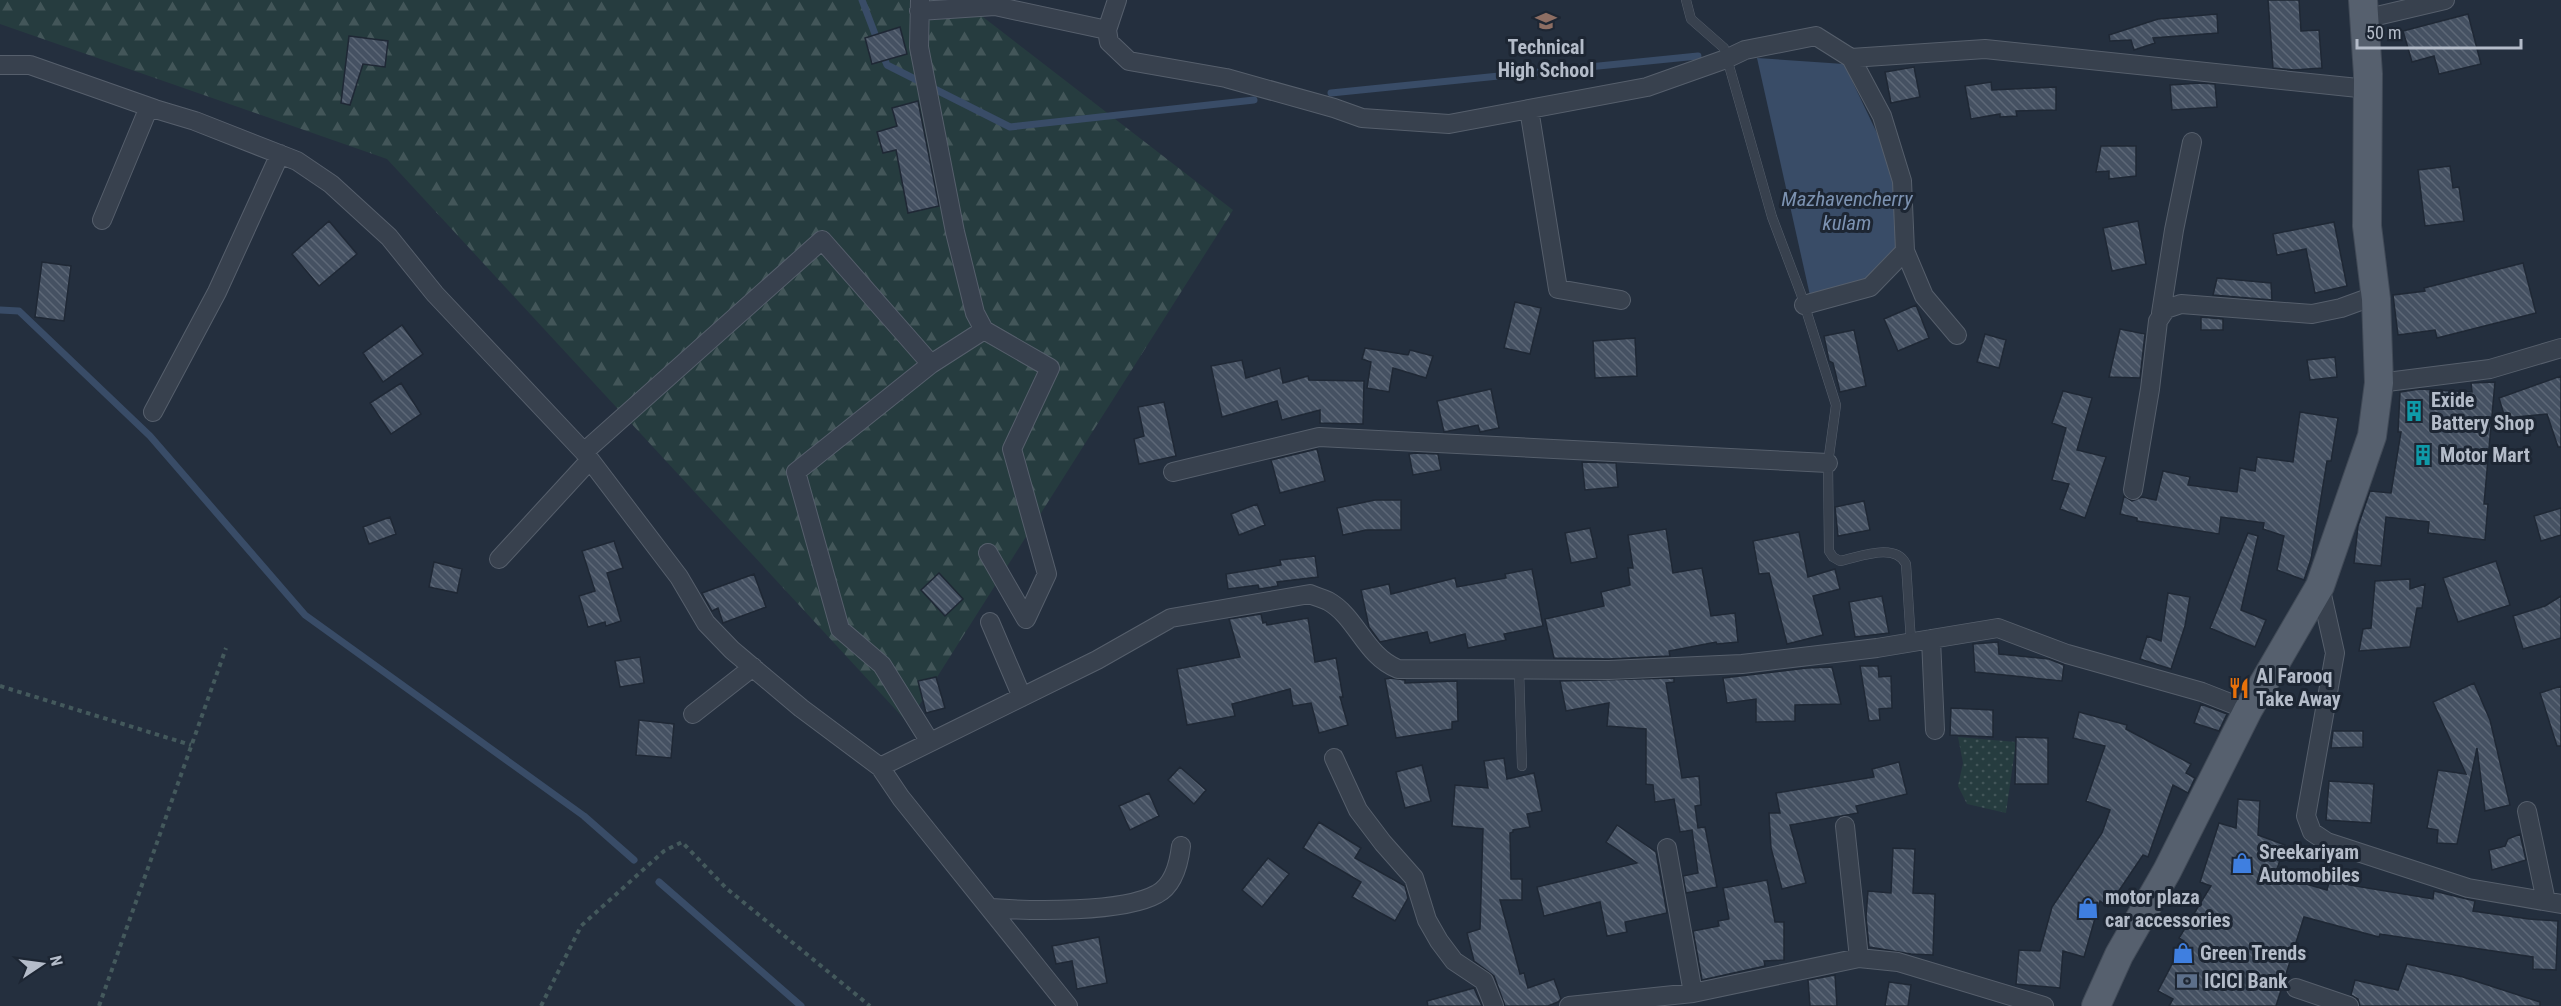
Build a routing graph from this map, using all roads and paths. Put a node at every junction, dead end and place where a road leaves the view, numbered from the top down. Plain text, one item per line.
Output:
1 (1117, 0) edge
2 (1686, 0) edge
3 (2445, 0) edge
4 (920, 5) edge
5 (2364, 9) edge
6 (1107, 30) junction
7 (1851, 58) junction
8 (1726, 59) junction
9 (0, 65) edge
10 (2368, 89) junction
11 (148, 107) junction
12 (1529, 109) junction
13 (2192, 142) dead end
14 (280, 154) junction
15 (102, 220) dead end
16 (1905, 251) junction
17 (2376, 299) junction
18 (1621, 300) dead end
19 (1804, 305) junction
20 (2162, 313) junction
21 (984, 330) junction
22 (1957, 335) dead end
23 (2561, 348) edge
24 (931, 364) junction
25 (2379, 383) junction
26 (153, 412) dead end
27 (586, 456) junction
28 (1828, 463) junction
29 (1173, 472) dead end
30 (2133, 490) dead end
31 (988, 553) dead end
32 (499, 559) dead end
33 (2320, 586) junction
34 (990, 621) dead end
35 (1931, 639) junction
36 (1911, 642) junction
37 (226, 648) dead end
38 (753, 668) junction
39 (1519, 669) junction
40 (0, 686) edge
41 (1022, 697) junction
42 (2248, 710) junction
43 (693, 714) dead end
44 (1935, 730) dead end
45 (930, 742) junction
46 (191, 745) junction
47 (1334, 758) dead end
48 (1522, 766) dead end
49 (880, 767) junction
50 (2527, 811) dead end
51 (1845, 826) dead end
52 (1181, 846) dead end
53 (1667, 848) dead end
54 (2554, 903) edge
55 (991, 908) junction
56 (1859, 958) junction
57 (2296, 988) dead end
58 (1693, 993) junction
59 (99, 1006) edge
60 (541, 1006) edge
61 (870, 1006) edge
62 (1068, 1006) edge
63 (1494, 1006) edge
64 (1569, 1006) edge
65 (2044, 1006) edge
66 (2096, 1006) edge
67 (2349, 1006) edge

1 - 6 street
2 - 8 lane
3 - 5 street
4 - 6 street
4 - 21 street
5 - 10 main road
6 - 12 street
7 - 8 street
7 - 10 street
7 - 16 street
8 - 12 street
8 - 19 lane
9 - 11 street
10 - 17 main road
11 - 14 street
11 - 15 street
12 - 18 street
13 - 20 street
14 - 26 street
14 - 27 street
16 - 19 street
16 - 22 street
17 - 20 street
17 - 25 main road
19 - 28 lane
20 - 30 street
21 - 24 street
21 - 31 street
23 - 25 street
24 - 27 street
24 - 45 street
25 - 33 main road
27 - 32 street
27 - 38 street
28 - 29 street
28 - 36 lane
33 - 42 main road
33 - 54 street
34 - 41 street
35 - 36 street
35 - 42 street
35 - 44 street
36 - 39 street
37 - 46 path
38 - 43 street
38 - 49 street
39 - 41 street
39 - 48 lane
40 - 46 path
41 - 45 street
42 - 66 main road
45 - 49 street
46 - 59 path
47 - 63 street
49 - 55 street
50 - 54 street
51 - 56 street
52 - 55 street
53 - 58 street
55 - 62 street
56 - 58 street
56 - 65 street
57 - 67 street
58 - 64 street
60 - 61 path

